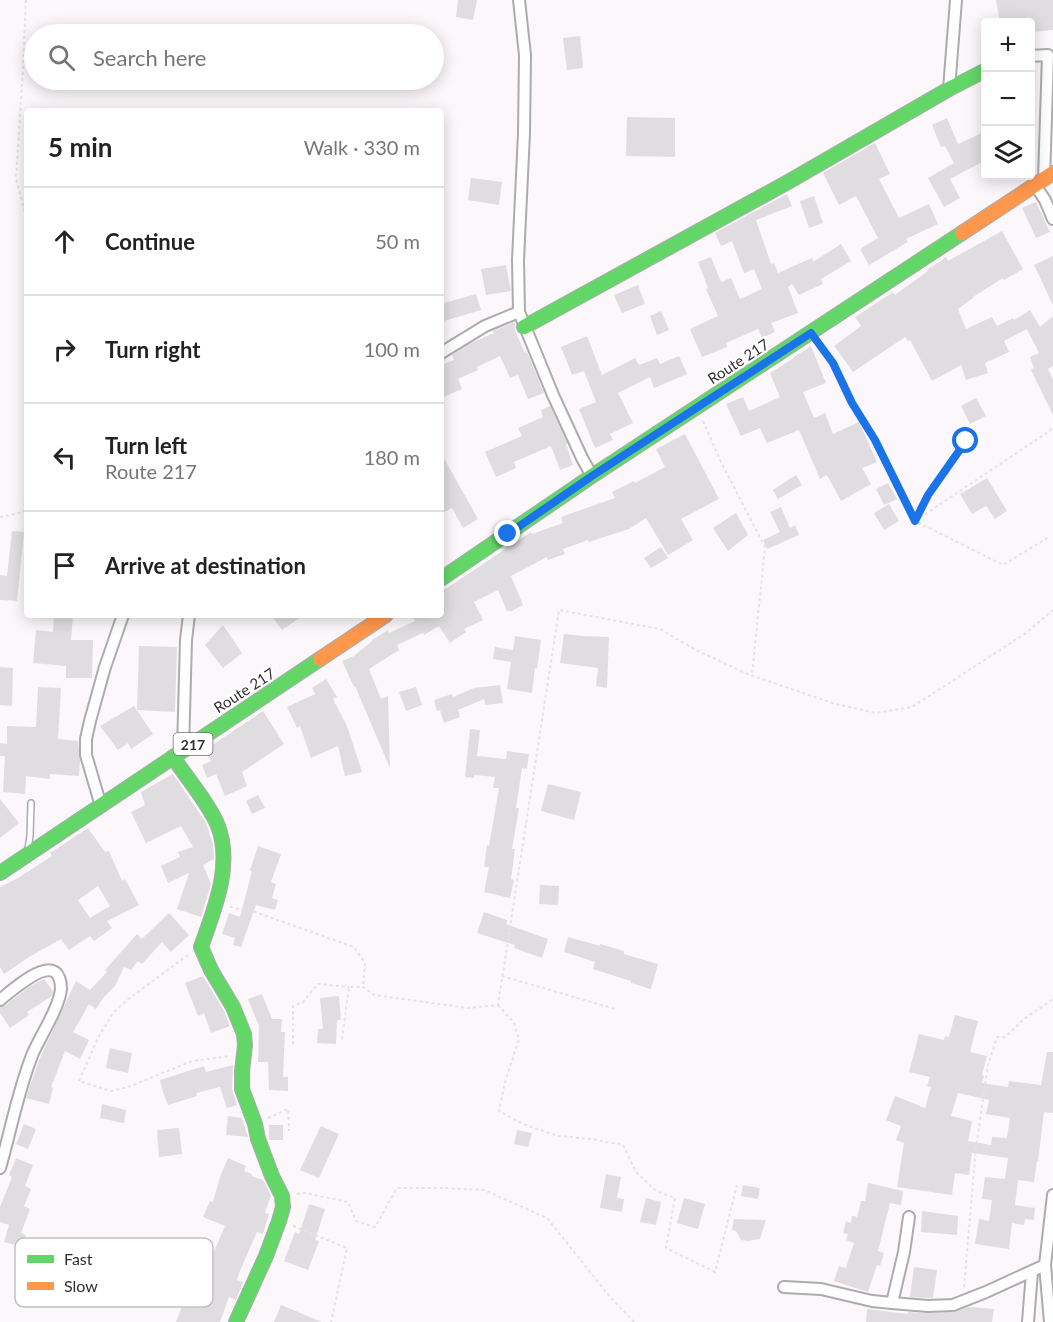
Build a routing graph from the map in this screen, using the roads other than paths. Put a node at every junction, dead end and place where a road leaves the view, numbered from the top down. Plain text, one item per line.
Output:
1 (519, 0) edge
2 (956, 0) edge
3 (1035, 56) edge
4 (982, 72) edge
5 (949, 89) junction
6 (1044, 179) edge
7 (1049, 201) edge
8 (1053, 219) edge
9 (519, 312) junction
10 (524, 327) junction
11 (444, 351) edge
12 (592, 476) junction
13 (444, 577) edge
14 (122, 618) edge
15 (189, 618) edge
16 (382, 618) edge
17 (178, 754) junction
18 (32, 803) dead end
19 (101, 806) junction
20 (26, 855) junction
21 (0, 873) edge
22 (0, 1000) edge
23 (0, 1168) edge
24 (1053, 1195) edge
25 (909, 1217) dead end
26 (1045, 1265) junction
27 (1032, 1272) junction
28 (784, 1287) dead end
29 (892, 1303) junction
30 (236, 1322) edge
31 (1028, 1322) edge
32 (1050, 1322) edge

1 - 9 street
2 - 5 street
3 - 6 street
4 - 5 main road
5 - 10 main road
6 - 7 street
6 - 12 main road, Route 217
7 - 8 street
9 - 10 street
9 - 11 street
10 - 12 street
12 - 13 main road, Route 217
14 - 19 street
15 - 17 street
16 - 17 main road, Route 217 / 217
17 - 19 main road, Route 217 / 217
17 - 30 main road
18 - 20 lane
19 - 20 main road, Route 217 / 217
20 - 21 main road, Route 217 / 217
22 - 23 street
24 - 26 street
25 - 29 street
26 - 27 street
26 - 32 street
27 - 29 street
27 - 31 street
28 - 29 street

